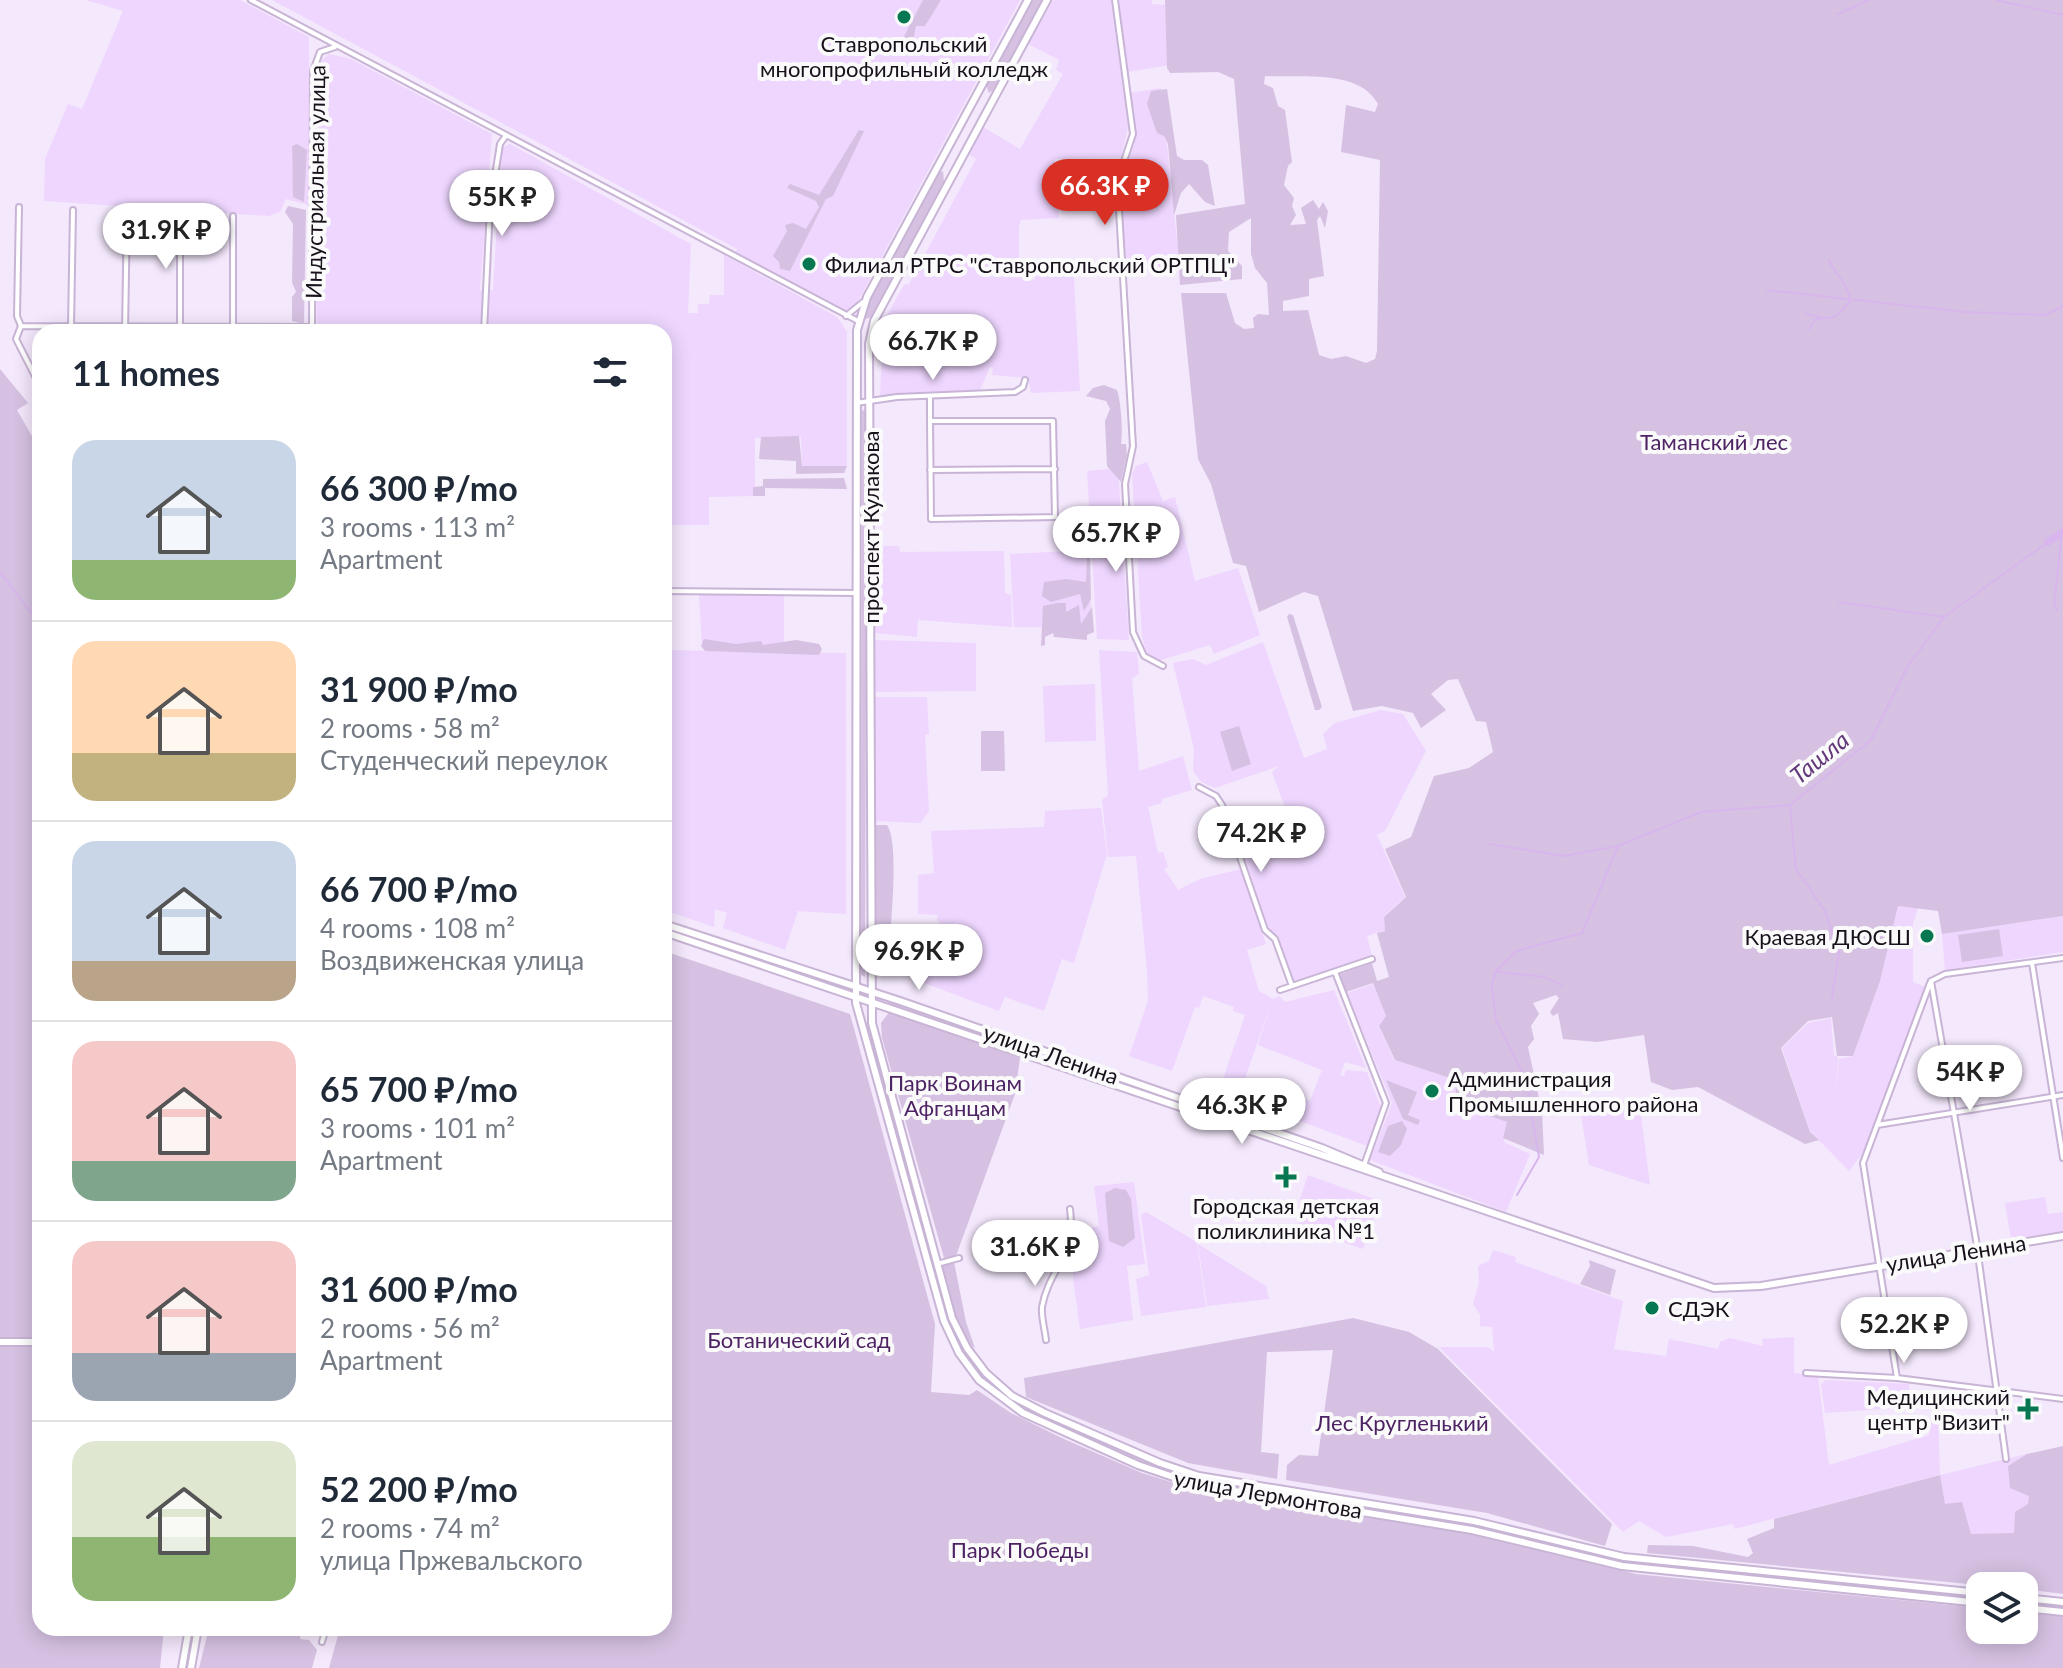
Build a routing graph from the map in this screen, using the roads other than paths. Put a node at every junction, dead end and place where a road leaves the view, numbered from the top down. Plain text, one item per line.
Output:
1 (251, 0) edge
2 (1028, 0) edge
3 (1047, 0) edge
4 (1115, 0) edge
5 (337, 47) junction
6 (976, 94) junction
7 (992, 102) junction
8 (506, 136) junction
9 (938, 165) junction
10 (954, 173) junction
11 (19, 207) dead end
12 (73, 210) dead end
13 (127, 211) dead end
14 (180, 214) dead end
15 (233, 216) dead end
16 (867, 297) junction
17 (836, 311) junction
18 (855, 311) junction
19 (852, 318) junction
20 (71, 324) edge
21 (126, 324) edge
22 (180, 324) edge
23 (233, 324) edge
24 (312, 324) edge
25 (484, 324) edge
26 (21, 326) junction
27 (32, 326) edge
28 (872, 326) junction
29 (32, 370) edge
30 (1025, 380) dead end
31 (930, 396) junction
32 (856, 403) junction
33 (868, 403) junction
34 (930, 421) junction
35 (1055, 469) junction
36 (930, 470) junction
37 (672, 591) edge
38 (857, 593) junction
39 (1163, 666) dead end
40 (1199, 787) dead end
41 (672, 927) edge
42 (672, 935) edge
43 (2063, 958) edge
44 (1372, 959) dead end
45 (2032, 963) junction
46 (1335, 972) junction
47 (1931, 981) junction
48 (1292, 986) junction
49 (856, 987) junction
50 (1280, 990) dead end
51 (871, 992) junction
52 (856, 996) junction
53 (871, 1002) junction
54 (2063, 1095) edge
55 (2053, 1096) junction
56 (1956, 1113) junction
57 (1877, 1125) junction
58 (2063, 1158) edge
59 (909, 1161) junction
60 (898, 1164) junction
61 (1363, 1167) junction
62 (1070, 1209) dead end
63 (2063, 1236) edge
64 (1977, 1250) junction
65 (959, 1258) dead end
66 (937, 1264) junction
67 (1878, 1266) junction
68 (1046, 1340) dead end
69 (0, 1342) edge
70 (32, 1342) edge
71 (1806, 1373) dead end
72 (1897, 1378) junction
73 (1998, 1390) junction
74 (2063, 1399) edge
75 (2006, 1459) dead end
76 (1474, 1521) junction
77 (1472, 1530) junction
78 (1867, 1581) junction
79 (1867, 1591) junction
80 (1966, 1592) edge
81 (2038, 1599) edge
82 (1966, 1602) edge
83 (2063, 1602) edge
84 (2038, 1609) edge
85 (2063, 1612) edge
86 (188, 1636) edge
87 (197, 1636) edge
88 (324, 1636) edge
89 (322, 1642) dead end
90 (182, 1668) edge
91 (191, 1668) edge

1 - 5 street
2 - 6 main road, проспект Кулакова
3 - 7 main road, проспект Кулакова
4 - 39 street
5 - 8 street
5 - 24 street, Индустриальная улица
6 - 7 main road
6 - 9 main road, проспект Кулакова
7 - 10 main road, проспект Кулакова
8 - 17 street
8 - 25 street
9 - 10 main road
9 - 16 main road, проспект Кулакова
10 - 28 main road, проспект Кулакова
11 - 26 street
12 - 20 street
13 - 21 street
14 - 22 street
15 - 23 street
16 - 18 street
16 - 19 main road, проспект Кулакова
17 - 18 street
17 - 19 street
18 - 19 street
19 - 28 main road
19 - 32 main road, проспект Кулакова
26 - 27 street
26 - 29 street
28 - 33 main road, проспект Кулакова
30 - 31 street
31 - 33 street
31 - 34 street
32 - 33 street
32 - 38 main road, проспект Кулакова
33 - 51 main road, проспект Кулакова
34 - 35 street
34 - 36 street
35 - 36 street
35 - 36 street
37 - 38 street
38 - 49 main road, проспект Кулакова
40 - 48 street
41 - 49 main road, улица Ленина
42 - 52 main road, улица Ленина
43 - 45 street
44 - 46 street
45 - 47 street
45 - 55 street
46 - 48 street
46 - 61 street
47 - 56 street
47 - 57 street
48 - 50 street
49 - 51 main road, улица Ленина
49 - 52 main road, проспект Кулакова
51 - 53 main road, проспект Кулакова
51 - 61 main road, улица Ленина
52 - 53 main road, улица Ленина
52 - 60 main road, улица Лермонтова
53 - 59 main road, улица Лермонтова
53 - 61 main road, улица Ленина
54 - 55 street
55 - 56 street
55 - 58 street
56 - 57 street
56 - 64 street
57 - 67 street
59 - 60 main road
59 - 66 main road, улица Лермонтова
60 - 77 main road, улица Лермонтова
61 - 67 main road, улица Ленина
62 - 68 street
63 - 64 main road, улица Ленина
64 - 67 main road, улица Ленина
64 - 73 street
65 - 66 street
66 - 76 main road, улица Лермонтова
67 - 72 street
69 - 70 main road
71 - 72 street
72 - 73 street
73 - 74 street
73 - 75 street
76 - 77 main road
76 - 78 main road, улица Лермонтова
77 - 79 main road, улица Лермонтова
78 - 79 main road
78 - 80 main road, улица Лермонтова
79 - 82 main road, улица Лермонтова
81 - 83 main road
84 - 85 main road
86 - 90 main road
87 - 91 main road
88 - 89 street

